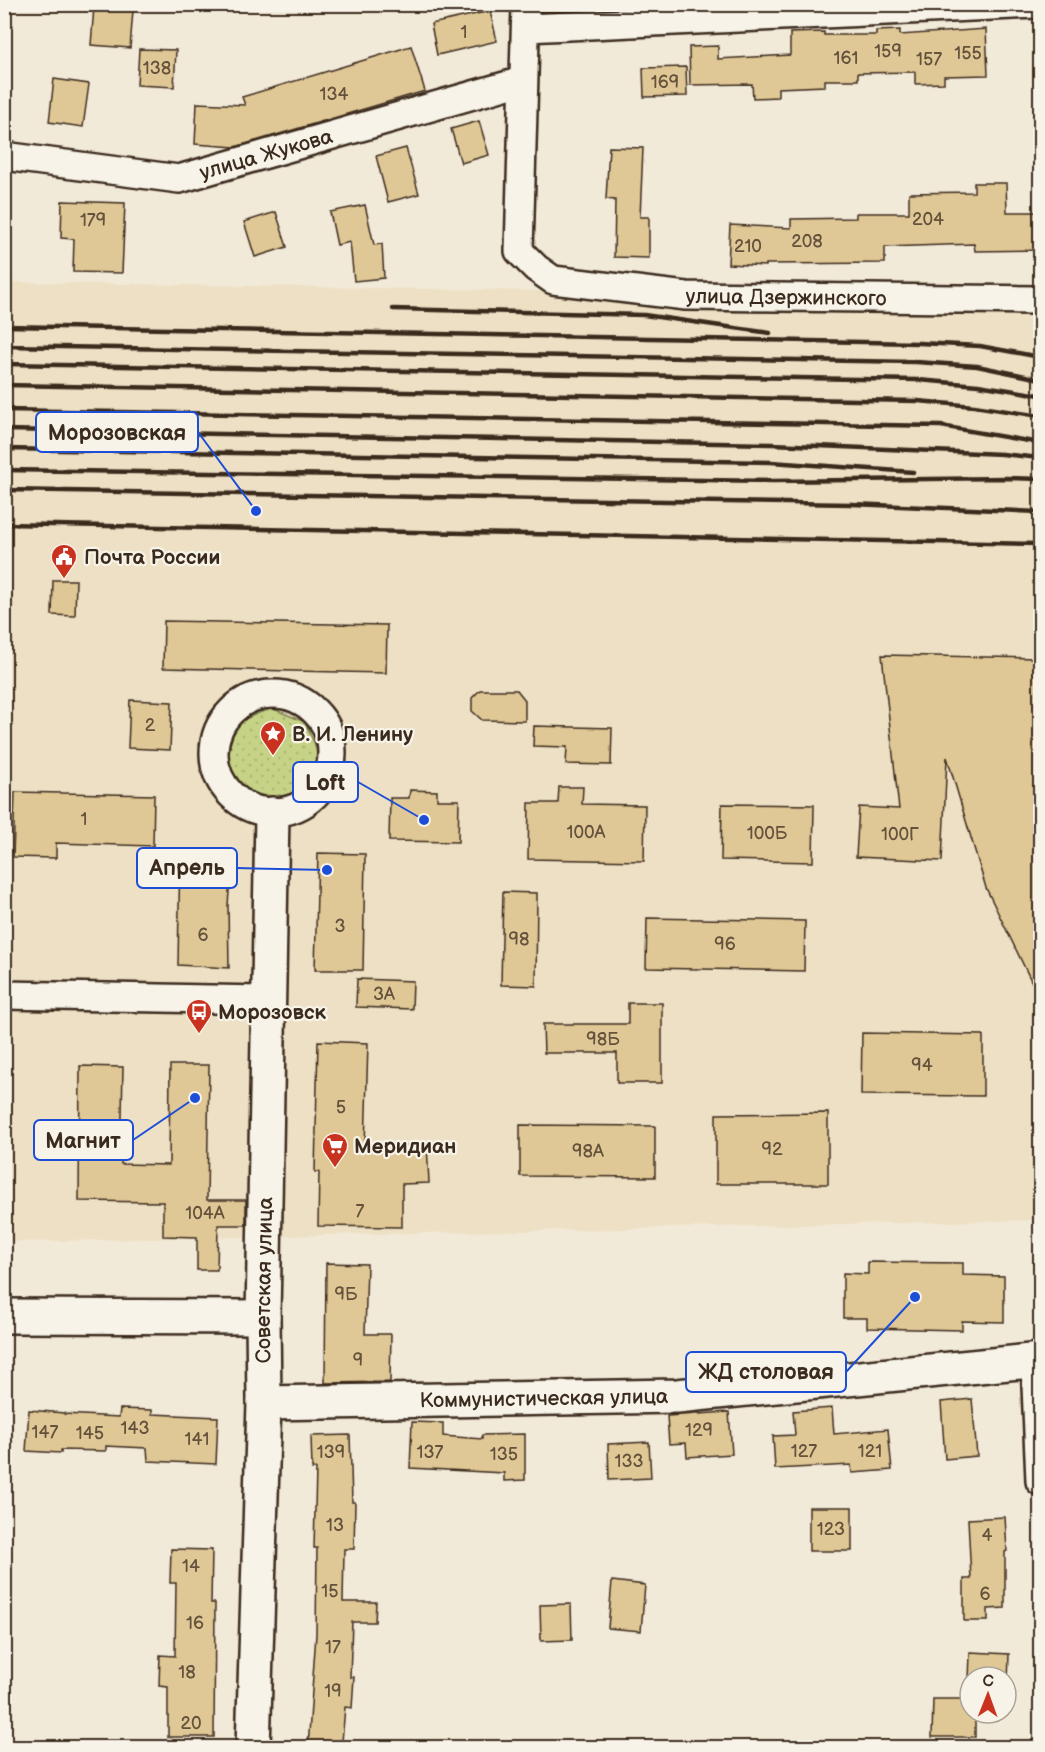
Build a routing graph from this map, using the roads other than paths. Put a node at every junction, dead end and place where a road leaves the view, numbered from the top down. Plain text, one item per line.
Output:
1 (698, 4) edge
2 (1036, 4) edge
3 (526, 16) edge
4 (676, 20) junction
5 (522, 81) junction
6 (4, 156) edge
7 (1041, 300) edge
8 (272, 814) junction
9 (4, 995) edge
10 (269, 1000) junction
11 (4, 1316) edge
12 (263, 1317) junction
13 (1038, 1361) edge
14 (264, 1403) junction
15 (1041, 1481) edge
16 (253, 1748) edge

1 - 4 street
2 - 4 street
3 - 4 street
3 - 5 street
5 - 6 street, улица Жукова
5 - 7 street, улица Дзержинского
8 - 8 street
8 - 10 street, Советская улица
9 - 10 street
10 - 12 street, Советская улица
11 - 12 street
12 - 14 street, Советская улица
13 - 14 street, Коммунистическая улица
13 - 15 street
14 - 16 street, Советская улица

